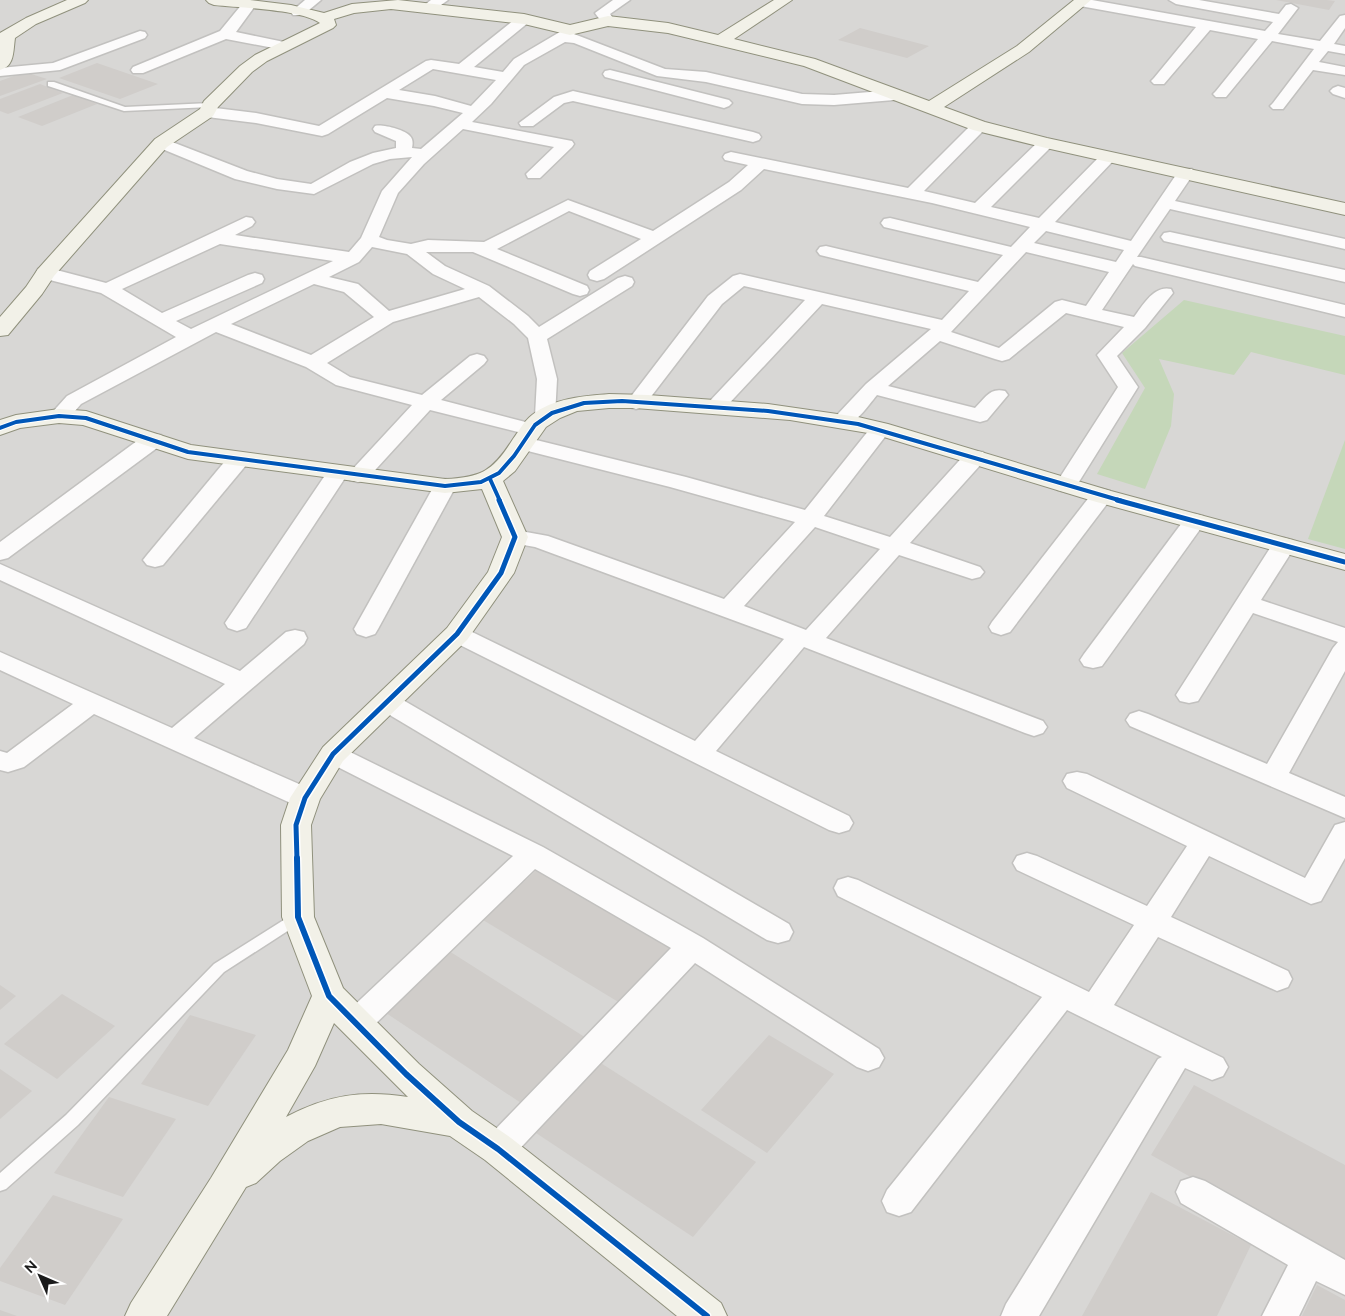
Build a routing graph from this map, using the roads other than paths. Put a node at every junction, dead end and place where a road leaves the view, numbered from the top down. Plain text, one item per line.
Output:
1 (80, 0) edge
2 (314, 0) edge
3 (623, 0) edge
4 (766, 0) edge
5 (784, 0) edge
6 (1176, 0) edge
7 (224, 1) edge
8 (1082, 1) edge
9 (435, 3) edge
10 (248, 6) junction
11 (298, 12) junction
12 (323, 18) junction
13 (524, 19) junction
14 (1345, 19) edge
15 (608, 22) junction
16 (1206, 25) junction
17 (567, 33) junction
18 (225, 34) junction
19 (140, 35) dead end
20 (4, 36) edge
21 (1268, 36) junction
22 (715, 38) junction
23 (284, 46) junction
24 (1324, 46) junction
25 (1345, 50) edge
26 (631, 61) junction
27 (1310, 64) junction
28 (0, 65) edge
29 (462, 68) junction
30 (138, 70) dead end
31 (1345, 71) edge
32 (0, 72) edge
33 (610, 74) junction
34 (506, 76) junction
35 (1159, 81) dead end
36 (51, 84) dead end
37 (387, 93) junction
38 (1221, 94) dead end
39 (894, 95) junction
40 (574, 96) junction
41 (724, 103) dead end
42 (1278, 106) dead end
43 (932, 108) junction
44 (208, 109) junction
45 (474, 111) junction
46 (526, 123) dead end
47 (460, 124) junction
48 (979, 126) junction
49 (380, 130) dead end
50 (753, 137) dead end
51 (161, 143) junction
52 (1046, 143) junction
53 (403, 152) junction
54 (425, 155) junction
55 (731, 157) dead end
56 (1108, 158) junction
57 (760, 163) junction
58 (1186, 173) junction
59 (534, 174) dead end
60 (912, 194) junction
61 (1177, 206) dead end
62 (1345, 209) edge
63 (978, 210) junction
64 (246, 222) dead end
65 (890, 223) dead end
66 (1041, 225) junction
67 (1170, 237) dead end
68 (218, 238) junction
69 (655, 238) junction
70 (369, 240) junction
71 (1345, 244) edge
72 (477, 247) junction
73 (1019, 249) junction
74 (412, 250) junction
75 (826, 250) dead end
76 (1138, 255) junction
77 (353, 258) junction
78 (1120, 269) junction
79 (45, 273) junction
80 (597, 276) dead end
81 (1345, 276) edge
82 (313, 278) junction
83 (256, 279) dead end
84 (625, 282) dead end
85 (108, 289) junction
86 (983, 289) junction
87 (482, 290) junction
88 (580, 290) dead end
89 (1345, 291) edge
90 (1164, 293) dead end
91 (818, 298) junction
92 (1340, 310) edge
93 (1091, 312) junction
94 (386, 318) junction
95 (162, 320) junction
96 (216, 324) junction
97 (1138, 324) junction
98 (0, 330) edge
99 (942, 331) junction
100 (190, 337) junction
101 (537, 337) junction
102 (477, 360) dead end
103 (313, 363) junction
104 (873, 388) junction
105 (998, 395) dead end
106 (425, 403) junction
107 (636, 403) junction
108 (715, 407) junction
109 (59, 416) junction
110 (843, 420) junction
111 (0, 428) edge
112 (533, 429) junction
113 (880, 429) junction
114 (153, 440) junction
115 (975, 457) junction
116 (240, 459) junction
117 (348, 474) junction
118 (490, 479) junction
119 (1066, 485) junction
120 (444, 486) junction
121 (1102, 496) junction
122 (810, 519) junction
123 (1195, 521) junction
124 (516, 538) junction
125 (1284, 545) junction
126 (896, 546) junction
127 (2, 555) edge
128 (155, 560) dead end
129 (1345, 562) edge
130 (972, 572) dead end
131 (1248, 603) junction
132 (728, 609) junction
133 (237, 623) dead end
134 (1001, 627) dead end
135 (366, 629) dead end
136 (457, 634) junction
137 (1345, 636) edge
138 (295, 638) dead end
139 (805, 638) junction
140 (1345, 648) edge
141 (0, 660) edge
142 (1093, 660) dead end
143 (243, 682) junction
144 (1189, 695) dead end
145 (387, 702) junction
146 (91, 703) junction
147 (1138, 720) dead end
148 (1034, 727) dead end
149 (176, 739) junction
150 (332, 754) junction
151 (699, 754) junction
152 (0, 760) edge
153 (1273, 777) junction
154 (1077, 781) dead end
155 (305, 798) junction
156 (1345, 808) edge
157 (839, 823) dead end
158 (1345, 832) edge
159 (1204, 842) junction
160 (533, 854) junction
161 (1027, 863) dead end
162 (848, 888) dead end
163 (298, 917) junction
164 (1152, 921) junction
165 (778, 932) dead end
166 (692, 946) junction
167 (1277, 979) dead end
168 (1062, 994) junction
169 (328, 996) junction
170 (1094, 1010) junction
171 (356, 1023) junction
172 (868, 1058) dead end
173 (1212, 1066) dead end
174 (1169, 1068) dead end
175 (459, 1122) junction
176 (498, 1150) junction
177 (0, 1184) edge
178 (224, 1190) junction
179 (1193, 1192) dead end
180 (899, 1201) dead end
181 (1309, 1259) junction
182 (1345, 1280) edge
183 (689, 1311) edge
184 (146, 1316) edge
185 (1019, 1316) edge
186 (1280, 1316) edge

1 - 20 street
2 - 11 street
3 - 15 street
4 - 22 street
5 - 22 street
6 - 21 street
7 - 10 street
8 - 16 street
8 - 43 street
9 - 12 street
9 - 13 street
10 - 11 street
10 - 18 street
11 - 12 street
12 - 23 street
13 - 17 street
13 - 29 street
14 - 24 street
15 - 17 street
15 - 22 street
16 - 21 street
16 - 35 street
17 - 26 street
17 - 34 street
18 - 23 street
18 - 30 street
19 - 32 street
20 - 28 street
21 - 24 street
21 - 38 street
22 - 39 street
23 - 44 street
24 - 25 street
24 - 27 street
26 - 33 street
26 - 39 street
27 - 31 street
27 - 42 street
29 - 34 street
29 - 37 street
33 - 40 street
33 - 41 street
34 - 45 street
36 - 44 lane
37 - 44 street
37 - 45 street
39 - 43 street
40 - 46 street
40 - 50 street
43 - 48 street
44 - 51 street
45 - 47 street
47 - 54 street
47 - 59 street
48 - 52 street
48 - 60 street
49 - 53 street
51 - 53 street
51 - 79 street
52 - 56 street
52 - 63 street
53 - 54 street
54 - 70 street
55 - 57 street
56 - 58 street
56 - 66 street
57 - 60 street
57 - 69 street
58 - 62 street
58 - 76 street
60 - 63 street
61 - 71 street
63 - 66 street
64 - 68 street
65 - 73 street
66 - 73 street
66 - 76 street
67 - 81 street
68 - 77 street
68 - 85 street
69 - 72 street
69 - 80 street
70 - 74 street
70 - 77 street
72 - 74 street
72 - 88 street
73 - 78 street
73 - 86 street
74 - 87 street
75 - 86 street
76 - 78 street
76 - 92 street
77 - 82 street
78 - 93 street
79 - 85 street
79 - 98 street
82 - 94 street
82 - 96 street
83 - 95 street
84 - 101 street
85 - 95 street
86 - 99 street
87 - 94 street
87 - 101 street
89 - 92 street
90 - 97 street
91 - 99 street
91 - 107 street
91 - 108 street
93 - 97 street
93 - 99 street
94 - 103 street
95 - 100 street
96 - 100 street
96 - 103 street
97 - 119 street
99 - 104 street
100 - 109 street
101 - 112 street
102 - 106 street
103 - 106 street
104 - 105 street
104 - 110 street
106 - 112 street
106 - 117 street
107 - 108 street
107 - 112 street
108 - 110 street
109 - 111 street
109 - 114 street
110 - 113 street
112 - 118 street
112 - 122 street
113 - 115 street
113 - 122 street
114 - 116 street
114 - 127 street
115 - 119 street
115 - 126 street
116 - 117 street
116 - 128 street
117 - 120 street
117 - 133 street
118 - 120 street
118 - 124 street
119 - 121 street
120 - 135 street
121 - 123 street
121 - 134 street
122 - 126 street
122 - 132 street
123 - 125 street
123 - 142 street
124 - 132 street
124 - 136 street
125 - 129 street
125 - 131 street
126 - 130 street
126 - 139 street
127 - 143 street
131 - 137 street
131 - 144 street
132 - 139 street
136 - 145 street
136 - 151 street
138 - 143 street
139 - 148 street
139 - 151 street
140 - 153 street
141 - 146 street
143 - 149 street
145 - 150 street
145 - 165 street
146 - 149 street
146 - 152 street
147 - 153 street
149 - 155 street
150 - 155 street
150 - 160 street
151 - 157 street
153 - 156 street
154 - 159 street
155 - 163 street
158 - 159 street
159 - 164 street
160 - 166 street
160 - 171 street
161 - 164 street
162 - 168 street
163 - 169 street
163 - 177 lane
164 - 167 street
164 - 170 street
166 - 172 street
166 - 176 street
168 - 170 street
168 - 180 street
169 - 171 street
169 - 178 street
170 - 173 street
171 - 175 street
174 - 185 street
175 - 176 street
175 - 178 street
176 - 183 street
178 - 184 street
179 - 181 street
181 - 182 street
181 - 186 street

